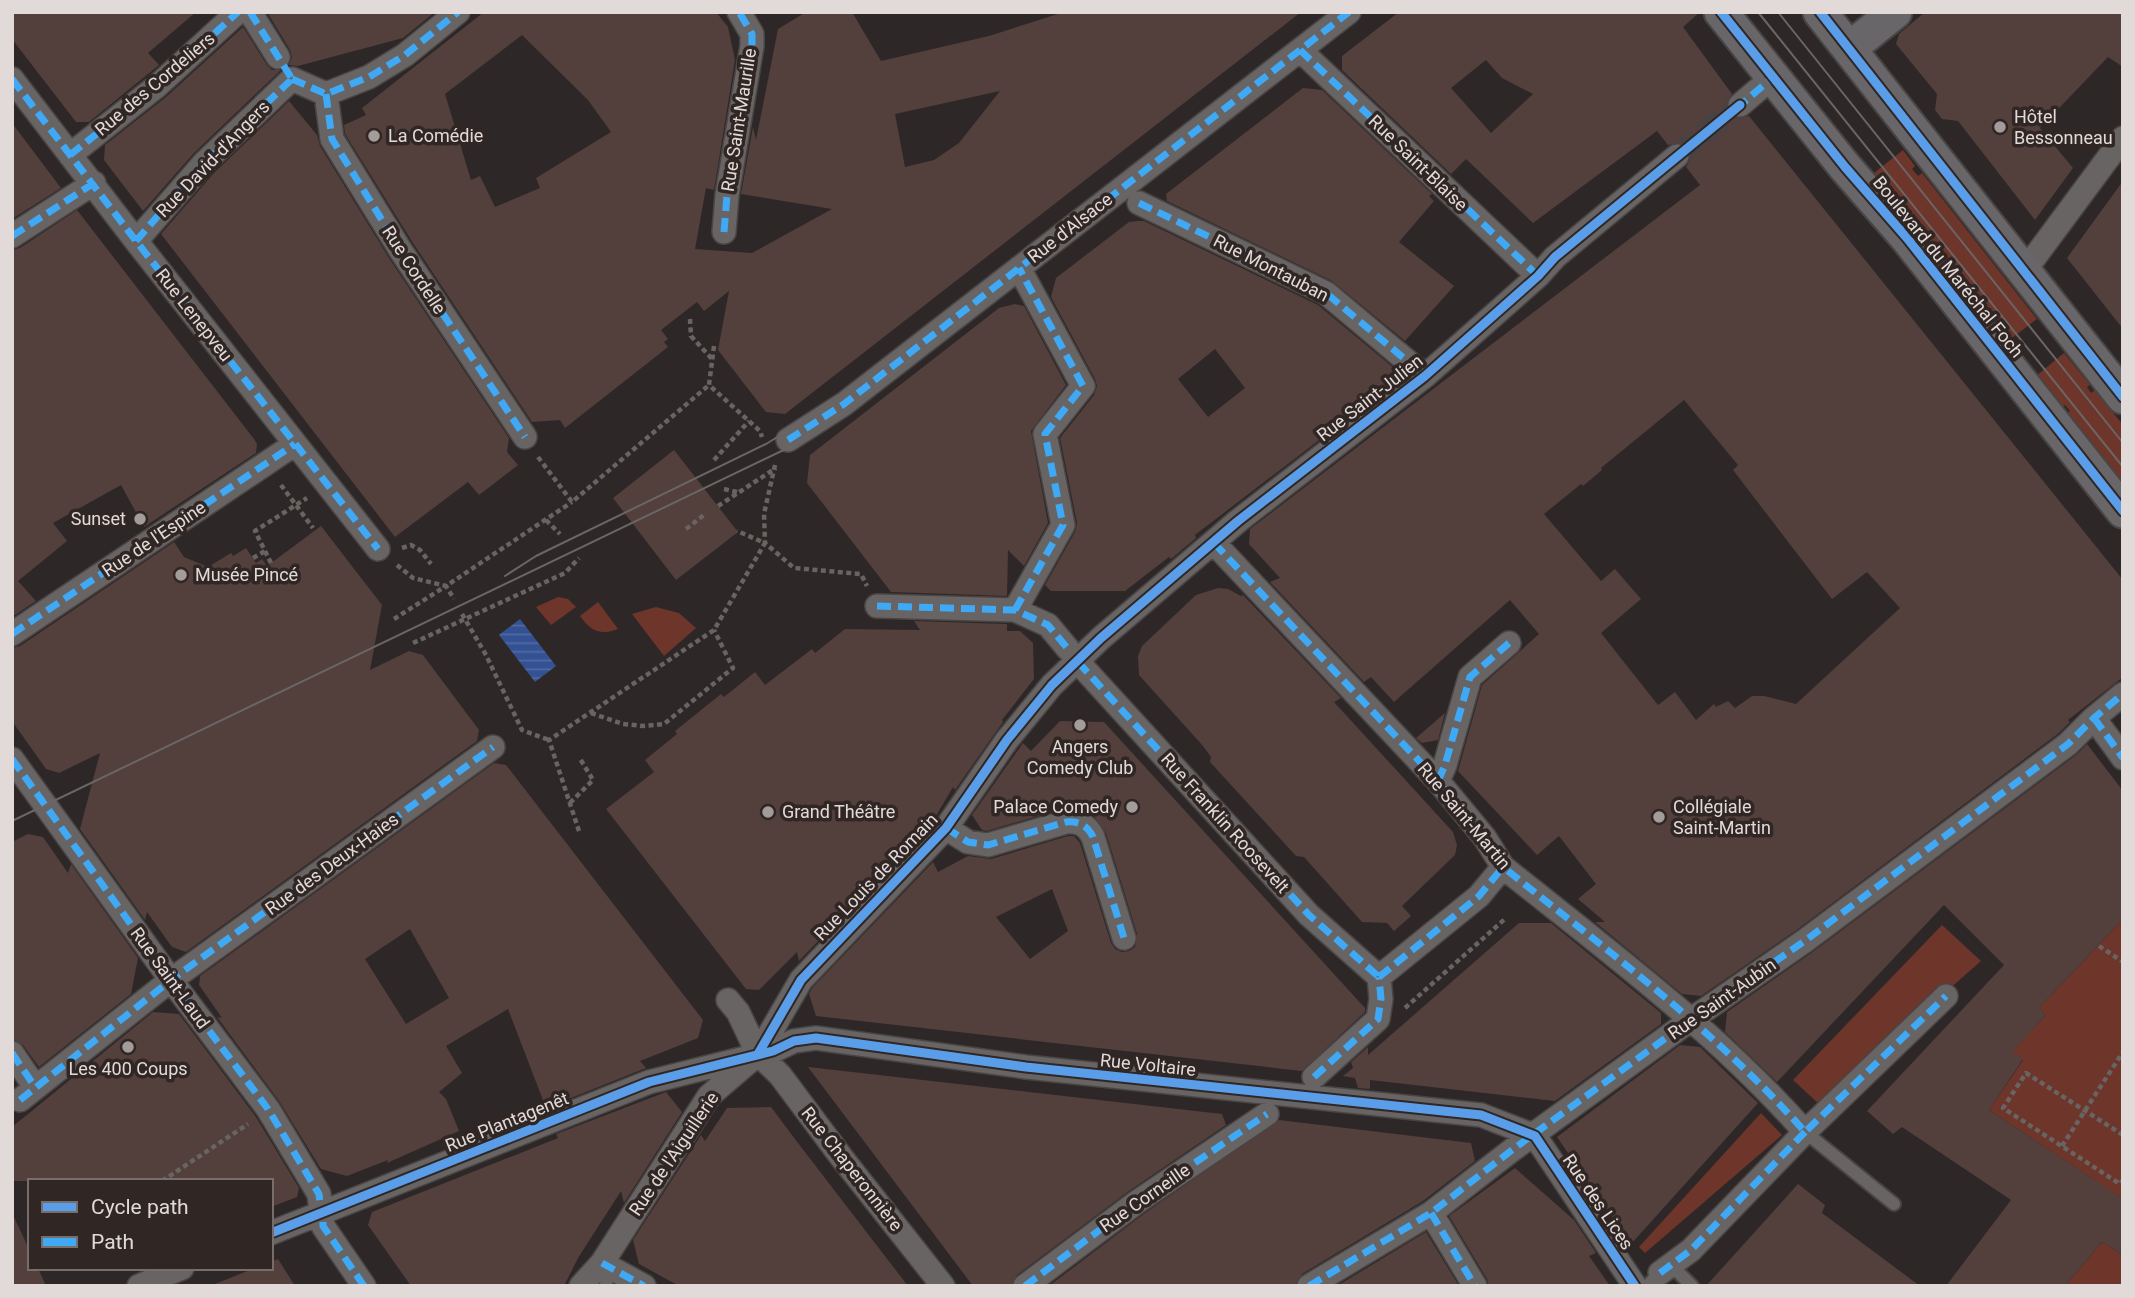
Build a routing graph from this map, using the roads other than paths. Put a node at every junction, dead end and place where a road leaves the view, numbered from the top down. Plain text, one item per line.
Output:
1 (238, 12) edge
2 (250, 12) edge
3 (458, 12) edge
4 (739, 12) edge
5 (1349, 12) edge
6 (1721, 12) edge
7 (1820, 12) edge
8 (1895, 12) edge
9 (1849, 48) junction
10 (1300, 50) junction
11 (286, 70) junction
12 (1773, 77) junction
13 (12, 79) edge
14 (326, 94) junction
15 (1740, 105) tunnel mouth
16 (2123, 138) edge
17 (70, 155) junction
18 (1677, 156) tunnel mouth
19 (93, 183) junction
20 (1139, 203) dead end
21 (724, 232) dead end
22 (12, 236) edge
23 (136, 241) junction
24 (1019, 268) junction
25 (2023, 273) junction
26 (1538, 276) junction
27 (1425, 376) junction
28 (2123, 397) edge
29 (525, 437) dead end
30 (788, 440) dead end
31 (295, 444) junction
32 (2123, 510) edge
33 (1214, 543) junction
34 (382, 552) road end
35 (877, 606) road end
36 (1014, 610) junction
37 (12, 634) edge
38 (1509, 643) dead end
39 (1073, 655) junction
40 (2123, 694) edge
41 (2094, 718) junction
42 (493, 747) dead end
43 (2123, 758) edge
44 (12, 759) edge
45 (1438, 782) junction
46 (946, 828) junction
47 (1503, 867) junction
48 (1124, 938) dead end
49 (1379, 977) junction
50 (171, 980) junction
51 (1946, 996) dead end
52 (728, 1000) dead end
53 (1692, 1019) junction
54 (12, 1053) edge
55 (758, 1054) junction
56 (1314, 1077) dead end
57 (1267, 1114) dead end
58 (1805, 1132) junction
59 (1535, 1136) junction
60 (1894, 1204) dead end
61 (1431, 1213) junction
62 (273, 1232) edge
63 (177, 1270) edge
64 (605, 1272) edge
65 (1654, 1279) edge
66 (139, 1286) edge
67 (364, 1286) edge
68 (581, 1286) edge
69 (644, 1286) edge
70 (943, 1286) edge
71 (1026, 1286) edge
72 (1309, 1286) edge
73 (1475, 1286) edge
74 (1635, 1286) edge
75 (1692, 1286) edge

1 - 17 street, Rue des Cordeliers
2 - 11 street
3 - 14 street
4 - 21 street, Rue Saint-Maurille
5 - 10 street, Rue d'Alsace
6 - 12 main road, Boulevard du Maréchal Foch
7 - 9 main road
8 - 9 main road
9 - 25 main road
10 - 24 street, Rue d'Alsace
10 - 26 street, Rue Saint-Blaise
11 - 14 street
11 - 23 street, Rue David-d'Angers
12 - 15 street
12 - 32 main road, Boulevard du Maréchal Foch
13 - 17 street, Rue Lenepveu
14 - 29 street, Rue Cordelle
16 - 25 street
17 - 19 street, Rue Lenepveu
18 - 26 street, Rue Saint-Julien
19 - 22 street
19 - 23 street, Rue Lenepveu
20 - 27 street, Rue Montauban
23 - 31 street, Rue Lenepveu
24 - 30 street, Rue d'Alsace
24 - 36 street
25 - 28 main road
26 - 27 street, Rue Saint-Julien
27 - 33 street, Rue Saint-Julien
31 - 34 street, Rue Lenepveu
31 - 37 street, Rue de l'Espine
33 - 39 street, Rue Saint-Julien
33 - 45 street, Rue Saint-Martin
35 - 36 street
36 - 39 street, Rue Franklin Roosevelt
38 - 45 street
39 - 46 street, Rue Louis de Romain
39 - 49 street, Rue Franklin Roosevelt
40 - 41 street, Rue Saint-Aubin
41 - 43 street
41 - 53 street, Rue Saint-Aubin
42 - 50 street, Rue des Deux-Haies
44 - 50 street, Rue Saint-Laud
45 - 47 street, Rue Saint-Martin
46 - 48 street
46 - 55 street, Rue Louis de Romain
47 - 49 street
47 - 53 street, Rue Saint-Martin
49 - 56 street
50 - 54 street, Rue des Deux-Haies
50 - 67 street, Rue Saint-Laud
51 - 58 street
52 - 55 street
53 - 58 street, Rue Saint-Martin
53 - 59 street, Rue Saint-Aubin
55 - 59 street, Rue Voltaire
55 - 62 street, Rue Plantagenêt
55 - 64 street, Rue de l'Aiguillerie
55 - 70 street, Rue Chaperonnière
57 - 71 street, Rue Corneille
58 - 60 lane
58 - 65 street
59 - 61 street, Rue Saint-Aubin
59 - 74 street, Rue des Lices
61 - 72 street, Rue Saint-Aubin
61 - 73 street
63 - 66 street
64 - 68 street, Rue de l'Aiguillerie
64 - 69 street
65 - 75 lane

